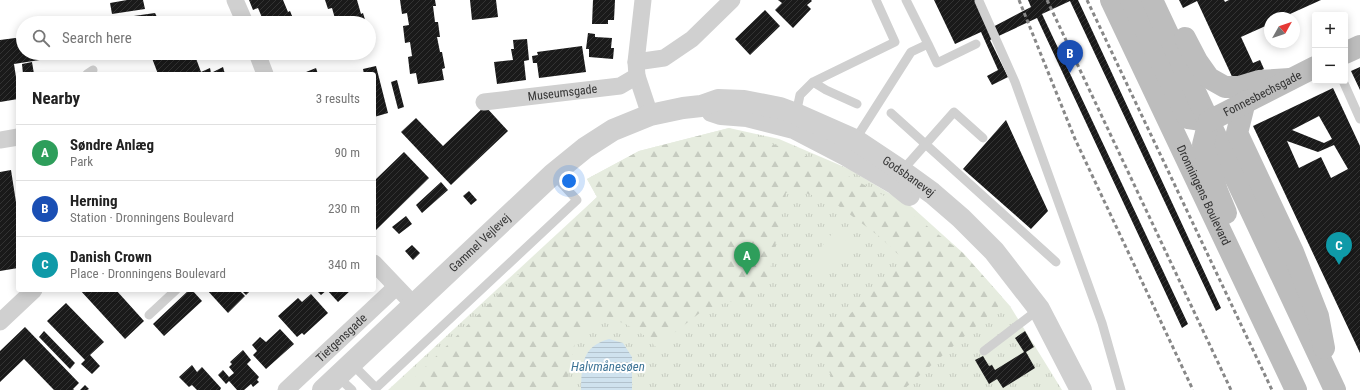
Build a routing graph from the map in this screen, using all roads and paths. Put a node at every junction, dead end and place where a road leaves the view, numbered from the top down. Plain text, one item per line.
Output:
1 (235, 0) edge
2 (643, 0) edge
3 (732, 0) edge
4 (876, 0) edge
5 (906, 0) edge
6 (1111, 0) edge
7 (1131, 0) edge
8 (1152, 0) edge
9 (1166, 0) edge
10 (979, 1) dead end
11 (242, 16) edge
12 (928, 44) junction
13 (976, 44) dead end
14 (1360, 46) edge
15 (1348, 52) edge
16 (260, 60) edge
17 (1312, 68) edge
18 (637, 69) junction
19 (264, 72) edge
20 (1290, 79) junction
21 (813, 82) junction
22 (1344, 84) edge
23 (484, 102) dead end
24 (1245, 102) junction
25 (857, 104) dead end
26 (891, 113) dead end
27 (1359, 113) edge
28 (650, 115) junction
29 (795, 121) junction
30 (1209, 121) junction
31 (982, 138) dead end
32 (926, 144) junction
33 (851, 147) junction
34 (554, 174) junction
35 (898, 178) junction
36 (1231, 256) junction
37 (1056, 262) dead end
38 (376, 265) edge
39 (396, 287) junction
40 (32, 292) edge
41 (174, 292) edge
42 (414, 305) junction
43 (1034, 312) junction
44 (149, 315) dead end
45 (0, 322) edge
46 (984, 351) dead end
47 (341, 380) edge
48 (1332, 384) edge
49 (286, 390) edge
50 (1081, 390) edge
51 (1121, 390) edge
52 (1296, 390) edge

1 - 11 street
2 - 18 street
3 - 18 street
4 - 21 lane
5 - 12 lane
6 - 36 main road, Dronningens Boulevard
7 - 30 main road
8 - 30 main road
9 - 20 main road
10 - 51 lane
12 - 13 lane
12 - 33 lane
14 - 15 main road
16 - 19 street
17 - 20 main road, Fonnesbechsgade
18 - 23 street, Museumsgade
18 - 28 street
20 - 24 main road, Fonnesbechsgade
21 - 25 lane
21 - 29 lane
22 - 27 lane
24 - 30 main road, Fonnesbechsgade
24 - 48 main road
26 - 32 lane
28 - 29 street, Godsbanevej
28 - 34 street, Gammel Vejlevej
29 - 33 street, Godsbanevej
30 - 36 main road
30 - 48 main road
31 - 32 lane
32 - 35 lane
32 - 37 lane
33 - 35 street, Godsbanevej
34 - 42 street, Gammel Vejlevej
34 - 47 lane
35 - 43 street, Godsbanevej
36 - 52 main road, Dronningens Boulevard
38 - 39 street
39 - 42 street
39 - 49 street, Tietgensgade
40 - 45 street
41 - 44 lane
42 - 47 street, Gammel Vejlevej
43 - 46 lane
43 - 50 street, Godsbanevej

